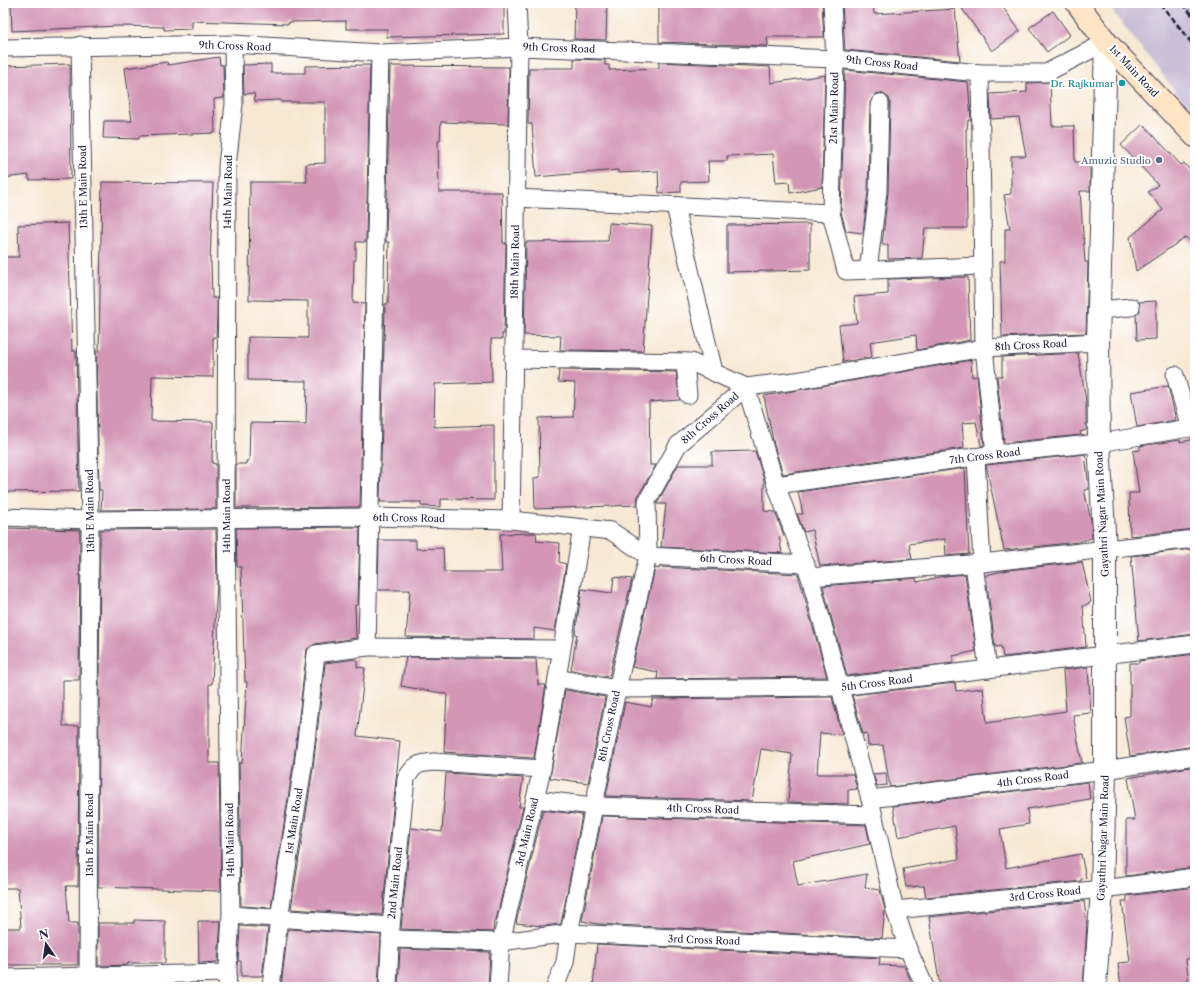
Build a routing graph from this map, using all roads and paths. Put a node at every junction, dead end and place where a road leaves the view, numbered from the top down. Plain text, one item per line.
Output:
1 (517, 3) edge
2 (832, 3) edge
3 (1076, 3) edge
4 (1106, 42) junction
5 (232, 44) junction
6 (80, 45) junction
7 (519, 47) junction
8 (3, 48) edge
9 (380, 53) junction
10 (835, 58) junction
11 (980, 73) junction
12 (880, 103) dead end
13 (1195, 136) edge
14 (516, 198) junction
15 (675, 206) junction
16 (831, 212) junction
17 (982, 266) junction
18 (868, 270) junction
19 (1131, 307) dead end
20 (1099, 310) junction
21 (1098, 342) junction
22 (984, 348) junction
23 (513, 359) junction
24 (685, 362) junction
25 (714, 372) junction
26 (1175, 375) dead end
27 (746, 387) junction
28 (688, 395) dead end
29 (1192, 428) edge
30 (1099, 443) junction
31 (995, 454) junction
32 (976, 457) junction
33 (776, 485) junction
34 (369, 516) junction
35 (3, 517) edge
36 (226, 517) junction
37 (90, 520) junction
38 (511, 520) junction
39 (582, 528) junction
40 (1195, 539) edge
41 (1105, 550) junction
42 (648, 556) junction
43 (978, 563) junction
44 (808, 571) junction
45 (1195, 644) edge
46 (367, 647) junction
47 (561, 649) junction
48 (1106, 655) junction
49 (988, 669) junction
50 (557, 678) junction
51 (839, 688) junction
52 (617, 689) junction
53 (1195, 756) edge
54 (542, 769) junction
55 (1105, 770) junction
56 (534, 799) junction
57 (593, 806) junction
58 (871, 807) junction
59 (1195, 877) edge
60 (1102, 889) junction
61 (896, 910) junction
62 (231, 915) junction
63 (279, 918) junction
64 (391, 932) junction
65 (569, 933) junction
66 (500, 942) junction
67 (908, 949) junction
68 (3, 978) edge
69 (227, 980) edge
70 (88, 982) edge
71 (271, 987) edge
72 (388, 987) edge
73 (498, 987) edge
74 (554, 987) edge
75 (925, 987) edge
76 (1095, 987) edge

1 - 7 street, 18th Main Road
2 - 10 street, 21st Main Road
3 - 4 main road, 1st Main Road
4 - 11 street, 9th Cross Road
4 - 13 main road, 1st Main Road
4 - 20 street, Gayathri Nagar Main Road
5 - 6 street, 9th Cross Road
5 - 9 street, 9th Cross Road
5 - 36 street, 14th Main Road
6 - 8 street, 9th Cross Road
6 - 37 street, 13th E Main Road
7 - 9 street, 9th Cross Road
7 - 10 street, 9th Cross Road
7 - 14 street, 18th Main Road
9 - 34 street
10 - 11 street, 9th Cross Road
10 - 16 street, 21st Main Road
11 - 17 street
12 - 18 street
14 - 15 street
14 - 23 street, 18th Main Road
15 - 16 street
15 - 25 street
16 - 18 street, 21st Main Road
17 - 18 street
17 - 22 street
19 - 20 street
20 - 21 street, Gayathri Nagar Main Road
21 - 22 street, 8th Cross Road
21 - 30 street, Gayathri Nagar Main Road
22 - 27 street, 8th Cross Road
22 - 31 street
23 - 24 street
23 - 38 street, 18th Main Road
24 - 25 street
24 - 28 street
25 - 27 street
26 - 29 street
27 - 33 street
27 - 42 street, 8th Cross Road
29 - 30 street, 7th Cross Road
30 - 31 street, 7th Cross Road
30 - 41 street, Gayathri Nagar Main Road
31 - 32 street, 7th Cross Road
32 - 33 street, 7th Cross Road
32 - 43 street
33 - 44 street
34 - 36 street, 6th Cross Road
34 - 38 street, 6th Cross Road
34 - 46 street
35 - 37 street, 6th Cross Road
36 - 37 street, 6th Cross Road
36 - 62 street, 14th Main Road
37 - 70 street, 13th E Main Road
38 - 39 street, 6th Cross Road
39 - 42 street, 6th Cross Road
39 - 47 street, 3rd Main Road
40 - 41 street, 6th Cross Road
41 - 43 street, 6th Cross Road
41 - 48 street, Gayathri Nagar Main Road
42 - 44 street, 6th Cross Road
42 - 52 street, 8th Cross Road
43 - 44 street, 6th Cross Road
43 - 49 street
44 - 51 street
45 - 48 street, 5th Cross Road
46 - 47 street
46 - 63 street, 1st Main Road
47 - 50 street, 3rd Main Road
48 - 49 street, 5th Cross Road
48 - 55 street, Gayathri Nagar Main Road
49 - 51 street, 5th Cross Road
50 - 52 street, 5th Cross Road
50 - 54 street, 3rd Main Road
51 - 52 street, 5th Cross Road
51 - 58 street
52 - 57 street, 8th Cross Road
53 - 55 street, 4th Cross Road
54 - 56 street, 3rd Main Road
54 - 64 street, 2nd Main Road
55 - 58 street, 4th Cross Road
55 - 60 street, Gayathri Nagar Main Road
56 - 57 street, 4th Cross Road
56 - 66 street, 3rd Main Road
57 - 58 street, 4th Cross Road
57 - 65 street, 8th Cross Road
58 - 61 street
59 - 60 street, 3rd Cross Road
60 - 61 street, 3rd Cross Road
60 - 76 street, Gayathri Nagar Main Road
61 - 67 street
62 - 63 street, 3rd Cross Road
62 - 69 street, 14th Main Road
63 - 64 street, 3rd Cross Road
63 - 71 street, 1st Main Road
64 - 66 street, 3rd Cross Road
64 - 72 street, 2nd Main Road
65 - 66 street, 3rd Cross Road
65 - 67 street, 3rd Cross Road
65 - 74 street, 8th Cross Road
66 - 73 street, 3rd Main Road
67 - 75 street
68 - 70 street
69 - 70 street

